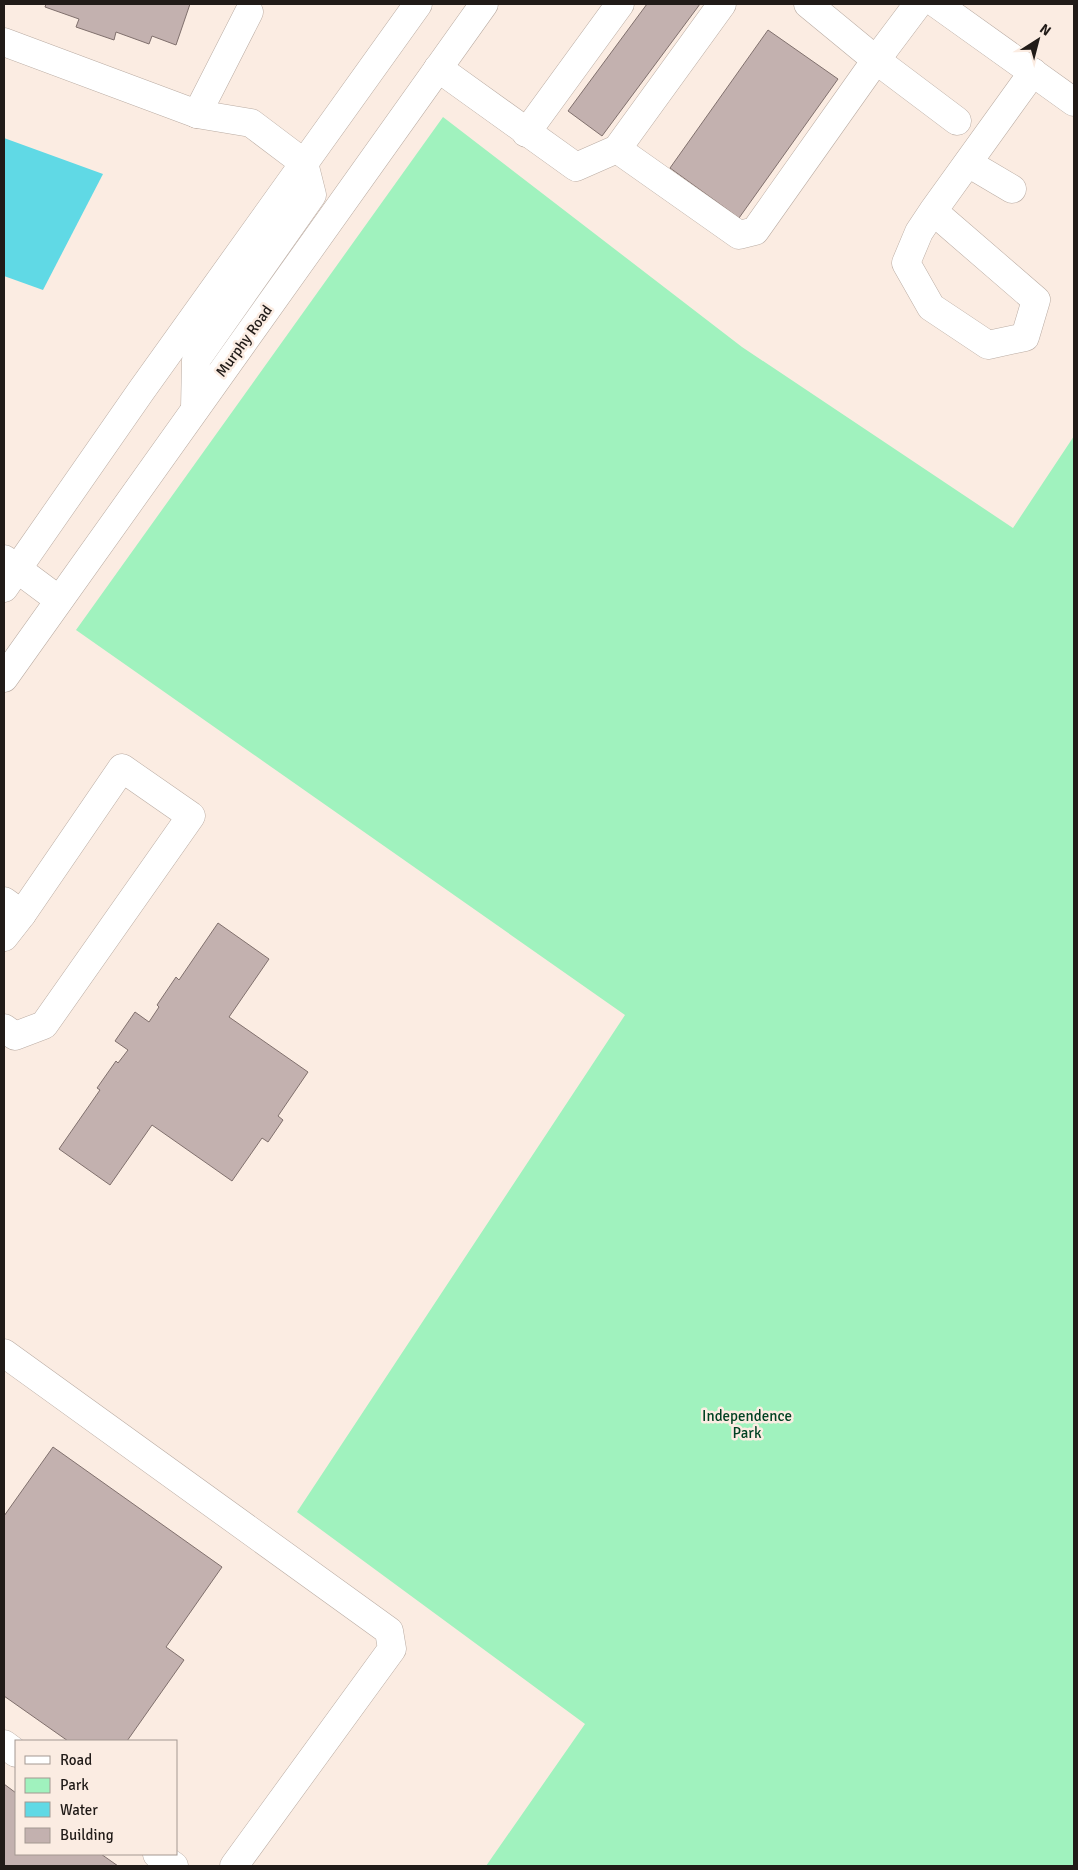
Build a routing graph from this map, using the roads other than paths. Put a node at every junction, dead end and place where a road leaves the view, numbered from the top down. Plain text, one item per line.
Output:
1 (418, 4) edge
2 (484, 4) edge
3 (620, 4) edge
4 (722, 4) edge
5 (808, 4) edge
6 (918, 4) edge
7 (937, 4) edge
8 (249, 12) dead end
9 (4, 42) edge
10 (876, 60) junction
11 (438, 68) junction
12 (1033, 72) junction
13 (1074, 102) edge
14 (197, 114) junction
15 (957, 121) dead end
16 (526, 133) junction
17 (617, 149) junction
18 (304, 163) junction
19 (968, 163) junction
20 (1012, 189) dead end
21 (933, 211) junction
22 (195, 409) junction
23 (8, 572) edge
24 (59, 600) junction
25 (4, 678) edge
26 (13, 907) edge
27 (4, 937) edge
28 (4, 1028) edge
29 (4, 1353) edge
30 (4, 1744) edge
31 (15, 1752) edge
32 (158, 1855) edge
33 (174, 1866) edge
34 (234, 1866) edge

1 - 18 main road
2 - 11 main road, Murphy Road
3 - 16 main road
4 - 17 main road
5 - 10 main road
6 - 10 main road
7 - 12 main road
8 - 14 main road
9 - 14 main road
10 - 15 main road
10 - 17 main road
11 - 16 main road
11 - 22 main road, Murphy Road
12 - 13 main road
12 - 19 main road
14 - 18 main road
16 - 17 main road
18 - 22 main road
18 - 23 main road
19 - 20 main road
19 - 21 main road
21 - 21 main road
22 - 24 main road, Murphy Road
23 - 24 main road
24 - 25 main road, Murphy Road
26 - 27 main road
26 - 28 main road
29 - 34 main road
30 - 31 main road
32 - 33 main road

